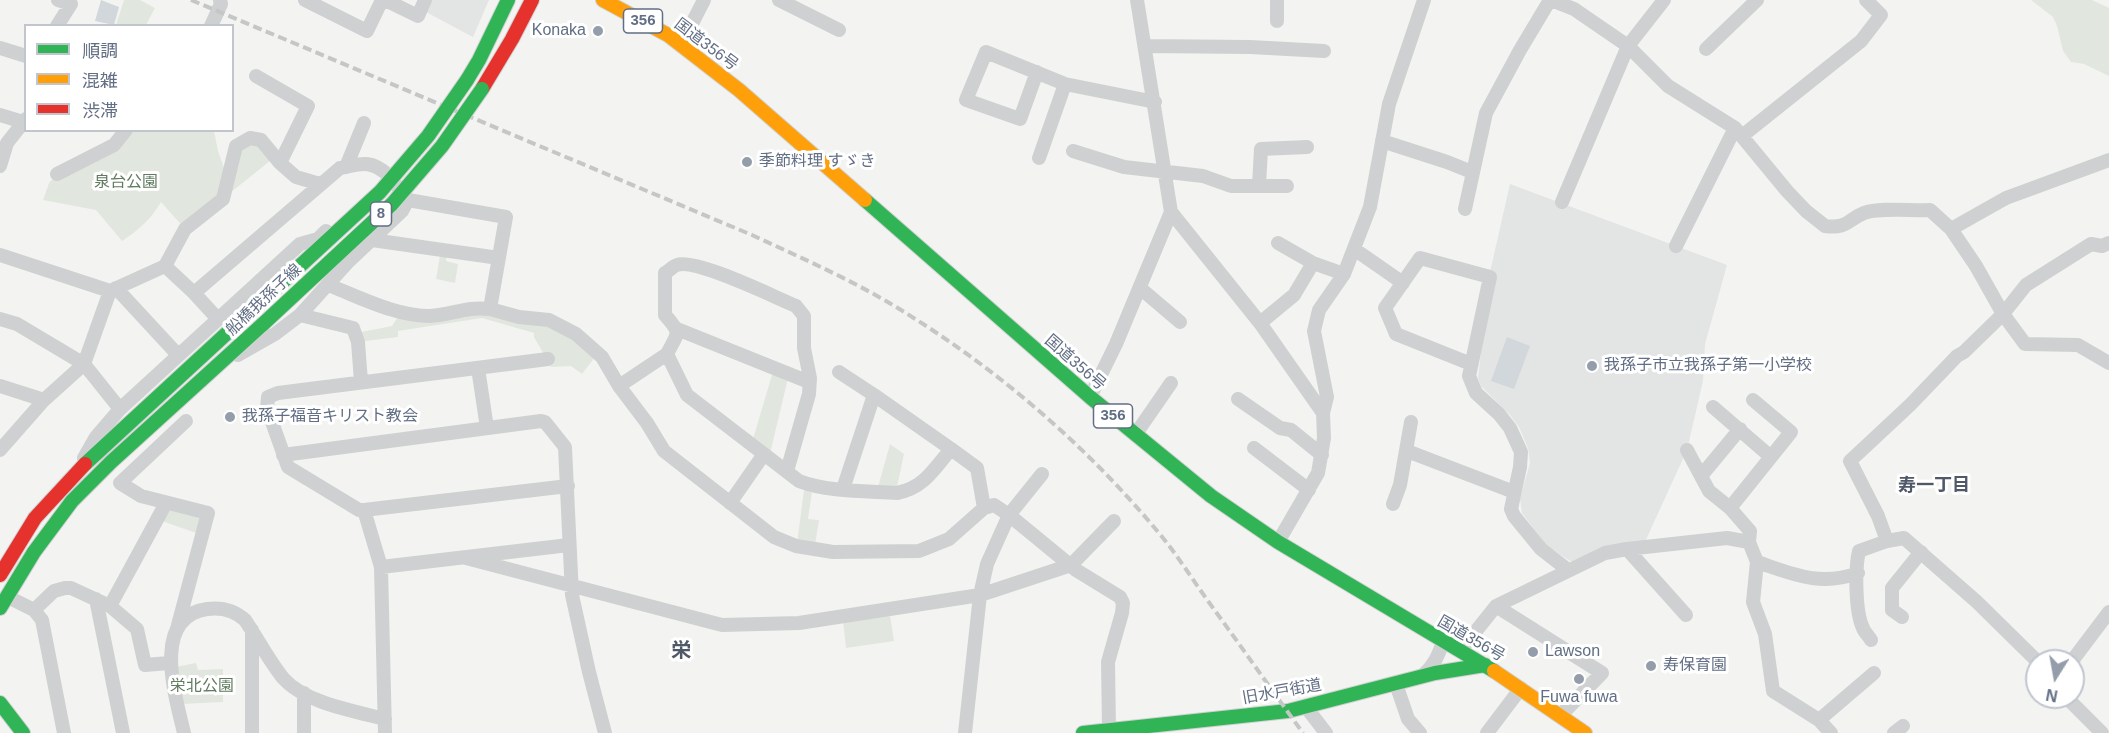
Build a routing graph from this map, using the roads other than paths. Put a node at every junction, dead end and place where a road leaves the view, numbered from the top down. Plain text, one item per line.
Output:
1 (58, 0) edge
2 (220, 0) edge
3 (305, 0) edge
4 (384, 0) edge
5 (425, 0) edge
6 (508, 0) edge
7 (532, 0) edge
8 (603, 0) edge
9 (704, 0) edge
10 (779, 0) edge
11 (1137, 0) edge
12 (1277, 0) edge
13 (1424, 0) edge
14 (1551, 0) edge
15 (1664, 0) edge
16 (1757, 0) edge
17 (1866, 0) edge
18 (1277, 21) dead end
19 (58, 24) edge
20 (212, 24) edge
21 (839, 30) dead end
22 (681, 45) junction
23 (1145, 46) junction
24 (1628, 46) junction
25 (0, 48) edge
26 (1706, 49) dead end
27 (1324, 51) dead end
28 (24, 55) edge
29 (1037, 72) junction
30 (256, 76) dead end
31 (1065, 84) junction
32 (1155, 102) junction
33 (0, 115) edge
34 (24, 120) edge
35 (24, 121) edge
36 (364, 123) dead end
37 (124, 132) edge
38 (1739, 132) junction
39 (1382, 141) junction
40 (1307, 147) dead end
41 (1073, 151) dead end
42 (1039, 158) dead end
43 (2109, 160) edge
44 (280, 163) junction
45 (0, 166) edge
46 (346, 167) junction
47 (1164, 172) junction
48 (1472, 172) junction
49 (57, 174) dead end
50 (388, 176) junction
51 (320, 184) junction
52 (1259, 185) junction
53 (1287, 186) dead end
54 (408, 200) junction
55 (1562, 202) dead end
56 (1465, 209) dead end
57 (1171, 212) junction
58 (1951, 229) junction
59 (372, 240) junction
60 (1278, 243) dead end
61 (2109, 243) edge
62 (1676, 246) dead end
63 (1354, 249) junction
64 (0, 255) edge
65 (499, 258) junction
66 (1313, 263) junction
67 (165, 266) junction
68 (1344, 274) junction
69 (1403, 283) junction
70 (328, 285) junction
71 (1140, 288) junction
72 (113, 289) junction
73 (194, 292) junction
74 (490, 309) junction
75 (2003, 314) junction
76 (300, 315) junction
77 (218, 318) junction
78 (0, 319) edge
79 (1180, 322) dead end
80 (1260, 323) junction
81 (677, 329) junction
82 (667, 354) junction
83 (178, 355) junction
84 (548, 359) dead end
85 (2109, 363) edge
86 (84, 364) junction
87 (219, 364) junction
88 (1471, 364) junction
89 (478, 368) junction
90 (839, 372) dead end
91 (810, 378) junction
92 (361, 382) junction
93 (1171, 383) dead end
94 (0, 386) edge
95 (620, 386) junction
96 (874, 395) junction
97 (1090, 397) junction
98 (1238, 399) dead end
99 (1753, 399) dead end
100 (44, 400) junction
101 (1713, 407) dead end
102 (120, 409) junction
103 (1323, 413) junction
104 (186, 421) dead end
105 (1411, 422) dead end
106 (487, 428) junction
107 (1740, 429) junction
108 (1135, 435) junction
109 (1254, 448) dead end
110 (951, 449) junction
111 (0, 450) edge
112 (1687, 450) dead end
113 (1407, 451) junction
114 (764, 454) junction
115 (283, 455) junction
116 (1322, 455) junction
117 (1771, 457) junction
118 (78, 470) junction
119 (787, 471) junction
120 (1042, 474) dead end
121 (1701, 476) junction
122 (568, 486) junction
123 (843, 489) junction
124 (1309, 490) junction
125 (1514, 492) junction
126 (166, 503) junction
127 (730, 503) junction
128 (1393, 504) dead end
129 (984, 508) junction
130 (1730, 508) junction
131 (364, 510) junction
132 (1009, 515) junction
133 (1114, 521) dead end
134 (1887, 541) junction
135 (1278, 542) junction
136 (1749, 542) junction
137 (569, 545) junction
138 (1627, 549) junction
139 (1921, 552) junction
140 (466, 558) junction
141 (1757, 562) junction
142 (1071, 565) junction
143 (381, 567) junction
144 (1568, 570) junction
145 (1858, 573) junction
146 (0, 575) edge
147 (572, 585) junction
148 (980, 595) junction
149 (96, 599) junction
150 (3, 602) edge
151 (110, 606) junction
152 (1496, 606) junction
153 (34, 610) junction
154 (2109, 612) edge
155 (1686, 615) dead end
156 (1902, 617) dead end
157 (178, 626) junction
158 (252, 630) junction
159 (1871, 640) dead end
160 (1443, 642) junction
161 (2025, 649) edge
162 (2081, 649) edge
163 (1460, 651) junction
164 (170, 663) junction
165 (1485, 665) junction
166 (1874, 673) dead end
167 (1420, 677) junction
168 (1396, 684) junction
169 (1521, 688) junction
170 (304, 693) junction
171 (0, 703) edge
172 (1306, 707) junction
173 (2078, 709) edge
174 (1560, 716) junction
175 (1819, 720) junction
176 (385, 726) edge
177 (1182, 728) edge
178 (1108, 730) junction
179 (23, 733) edge
180 (64, 733) edge
181 (123, 733) edge
182 (184, 733) edge
183 (252, 733) edge
184 (304, 733) edge
185 (605, 733) edge
186 (965, 733) edge
187 (1083, 733) edge
188 (1326, 733) edge
189 (1420, 733) edge
190 (1488, 733) edge
191 (1585, 733) edge
192 (1831, 733) edge
193 (2102, 733) edge

1 - 19 street
2 - 20 street
3 - 4 street
4 - 5 street
6 - 118 main road, 船橋我孫子線 / 8, bridge
7 - 87 main road, 船橋我孫子線 / 8, bridge
8 - 22 main road, 国道356号 / 356
9 - 22 street
10 - 21 street
11 - 23 street
12 - 18 street
13 - 39 street
14 - 24 street
14 - 48 street
15 - 24 street
16 - 26 street
17 - 38 street
22 - 97 main road, 国道356号 / 356
23 - 27 street
23 - 32 street
24 - 38 street
24 - 55 street
25 - 28 street
29 - 29 street
29 - 31 street
30 - 44 street
31 - 32 street
31 - 42 street
32 - 47 street
33 - 34 street
35 - 45 street
36 - 46 street
37 - 49 street
38 - 58 street
38 - 62 street
39 - 48 street
39 - 63 street
40 - 52 street
41 - 47 street
43 - 58 street
44 - 51 street
44 - 67 street
46 - 50 street
46 - 51 street
47 - 52 street
47 - 57 street
48 - 56 street
50 - 54 street
50 - 77 street
51 - 73 street
52 - 53 street
54 - 59 street
54 - 65 street
57 - 71 street
57 - 80 street
58 - 75 street
59 - 65 street
59 - 70 street
60 - 66 street
61 - 75 street
63 - 68 street
63 - 69 street
64 - 72 street
65 - 74 street
66 - 68 street
66 - 80 street
67 - 72 street
67 - 73 street
68 - 103 street
69 - 88 street
69 - 88 street
70 - 74 street
70 - 76 street
71 - 79 street
71 - 97 street
72 - 83 street
72 - 86 street
73 - 77 street
74 - 95 street
75 - 85 street
75 - 134 street
76 - 87 street
76 - 92 street
77 - 83 street
78 - 86 street
80 - 103 street
81 - 82 street
81 - 91 street
81 - 91 street
82 - 95 street
82 - 114 street
83 - 102 street
84 - 89 street
86 - 100 street
86 - 102 street
87 - 150 main road, 船橋我孫子線 / 8
88 - 125 street
89 - 92 street
89 - 106 street
90 - 96 street
91 - 119 street
92 - 115 street
93 - 108 street
94 - 100 street
95 - 127 street
96 - 110 street
96 - 123 street
97 - 108 main road, 国道356号 / 356
98 - 116 street
99 - 117 street
100 - 111 street
101 - 107 street
102 - 118 street
103 - 116 street
104 - 126 street
105 - 113 street
106 - 115 street
106 - 122 street
107 - 117 street
107 - 121 street
108 - 135 main road, 国道356号 / 356
109 - 124 street
110 - 123 street
110 - 129 street
112 - 121 street
113 - 125 street
113 - 128 street
114 - 119 street
114 - 127 street
115 - 131 street
116 - 124 street
117 - 130 street
118 - 146 main road, 船橋我孫子線 / 8
119 - 123 street
120 - 132 street
121 - 130 street
122 - 131 street
122 - 137 street
124 - 135 street
125 - 144 street
126 - 151 street
126 - 157 street
127 - 129 street
129 - 132 street
130 - 136 street
131 - 143 street
132 - 142 street
132 - 148 street
133 - 142 street
134 - 139 street
134 - 145 street
135 - 160 main road, 国道356号 / 356
136 - 138 street
136 - 141 street
137 - 140 street
137 - 147 street
138 - 144 street
138 - 155 street
139 - 156 street
139 - 161 street
140 - 143 street
140 - 147 street
141 - 145 street
141 - 175 street
142 - 148 street
142 - 178 street
143 - 176 street
144 - 152 street
145 - 159 street
147 - 148 street
147 - 185 street
148 - 186 street
149 - 151 street
149 - 153 street
149 - 181 street
150 - 153 street
151 - 164 street
152 - 163 street
152 - 174 street
153 - 180 street
154 - 162 street
157 - 158 street
157 - 164 street
158 - 170 street
158 - 183 street
160 - 163 main road, 国道356号 / 356
160 - 167 street
163 - 165 main road, 国道356号 / 356
164 - 182 street
165 - 167 main road, 旧水戸街道
165 - 169 main road, 国道356号 / 356
166 - 175 street
167 - 168 main road, 旧水戸街道
168 - 172 main road, 旧水戸街道
168 - 189 street
169 - 174 main road, 国道356号 / 356
169 - 190 street
170 - 176 street
170 - 184 street
171 - 179 main road
172 - 177 main road, 旧水戸街道
172 - 188 street
173 - 193 street
174 - 191 main road, 国道356号 / 356
175 - 192 street
177 - 178 main road, 旧水戸街道
178 - 187 main road, 旧水戸街道

